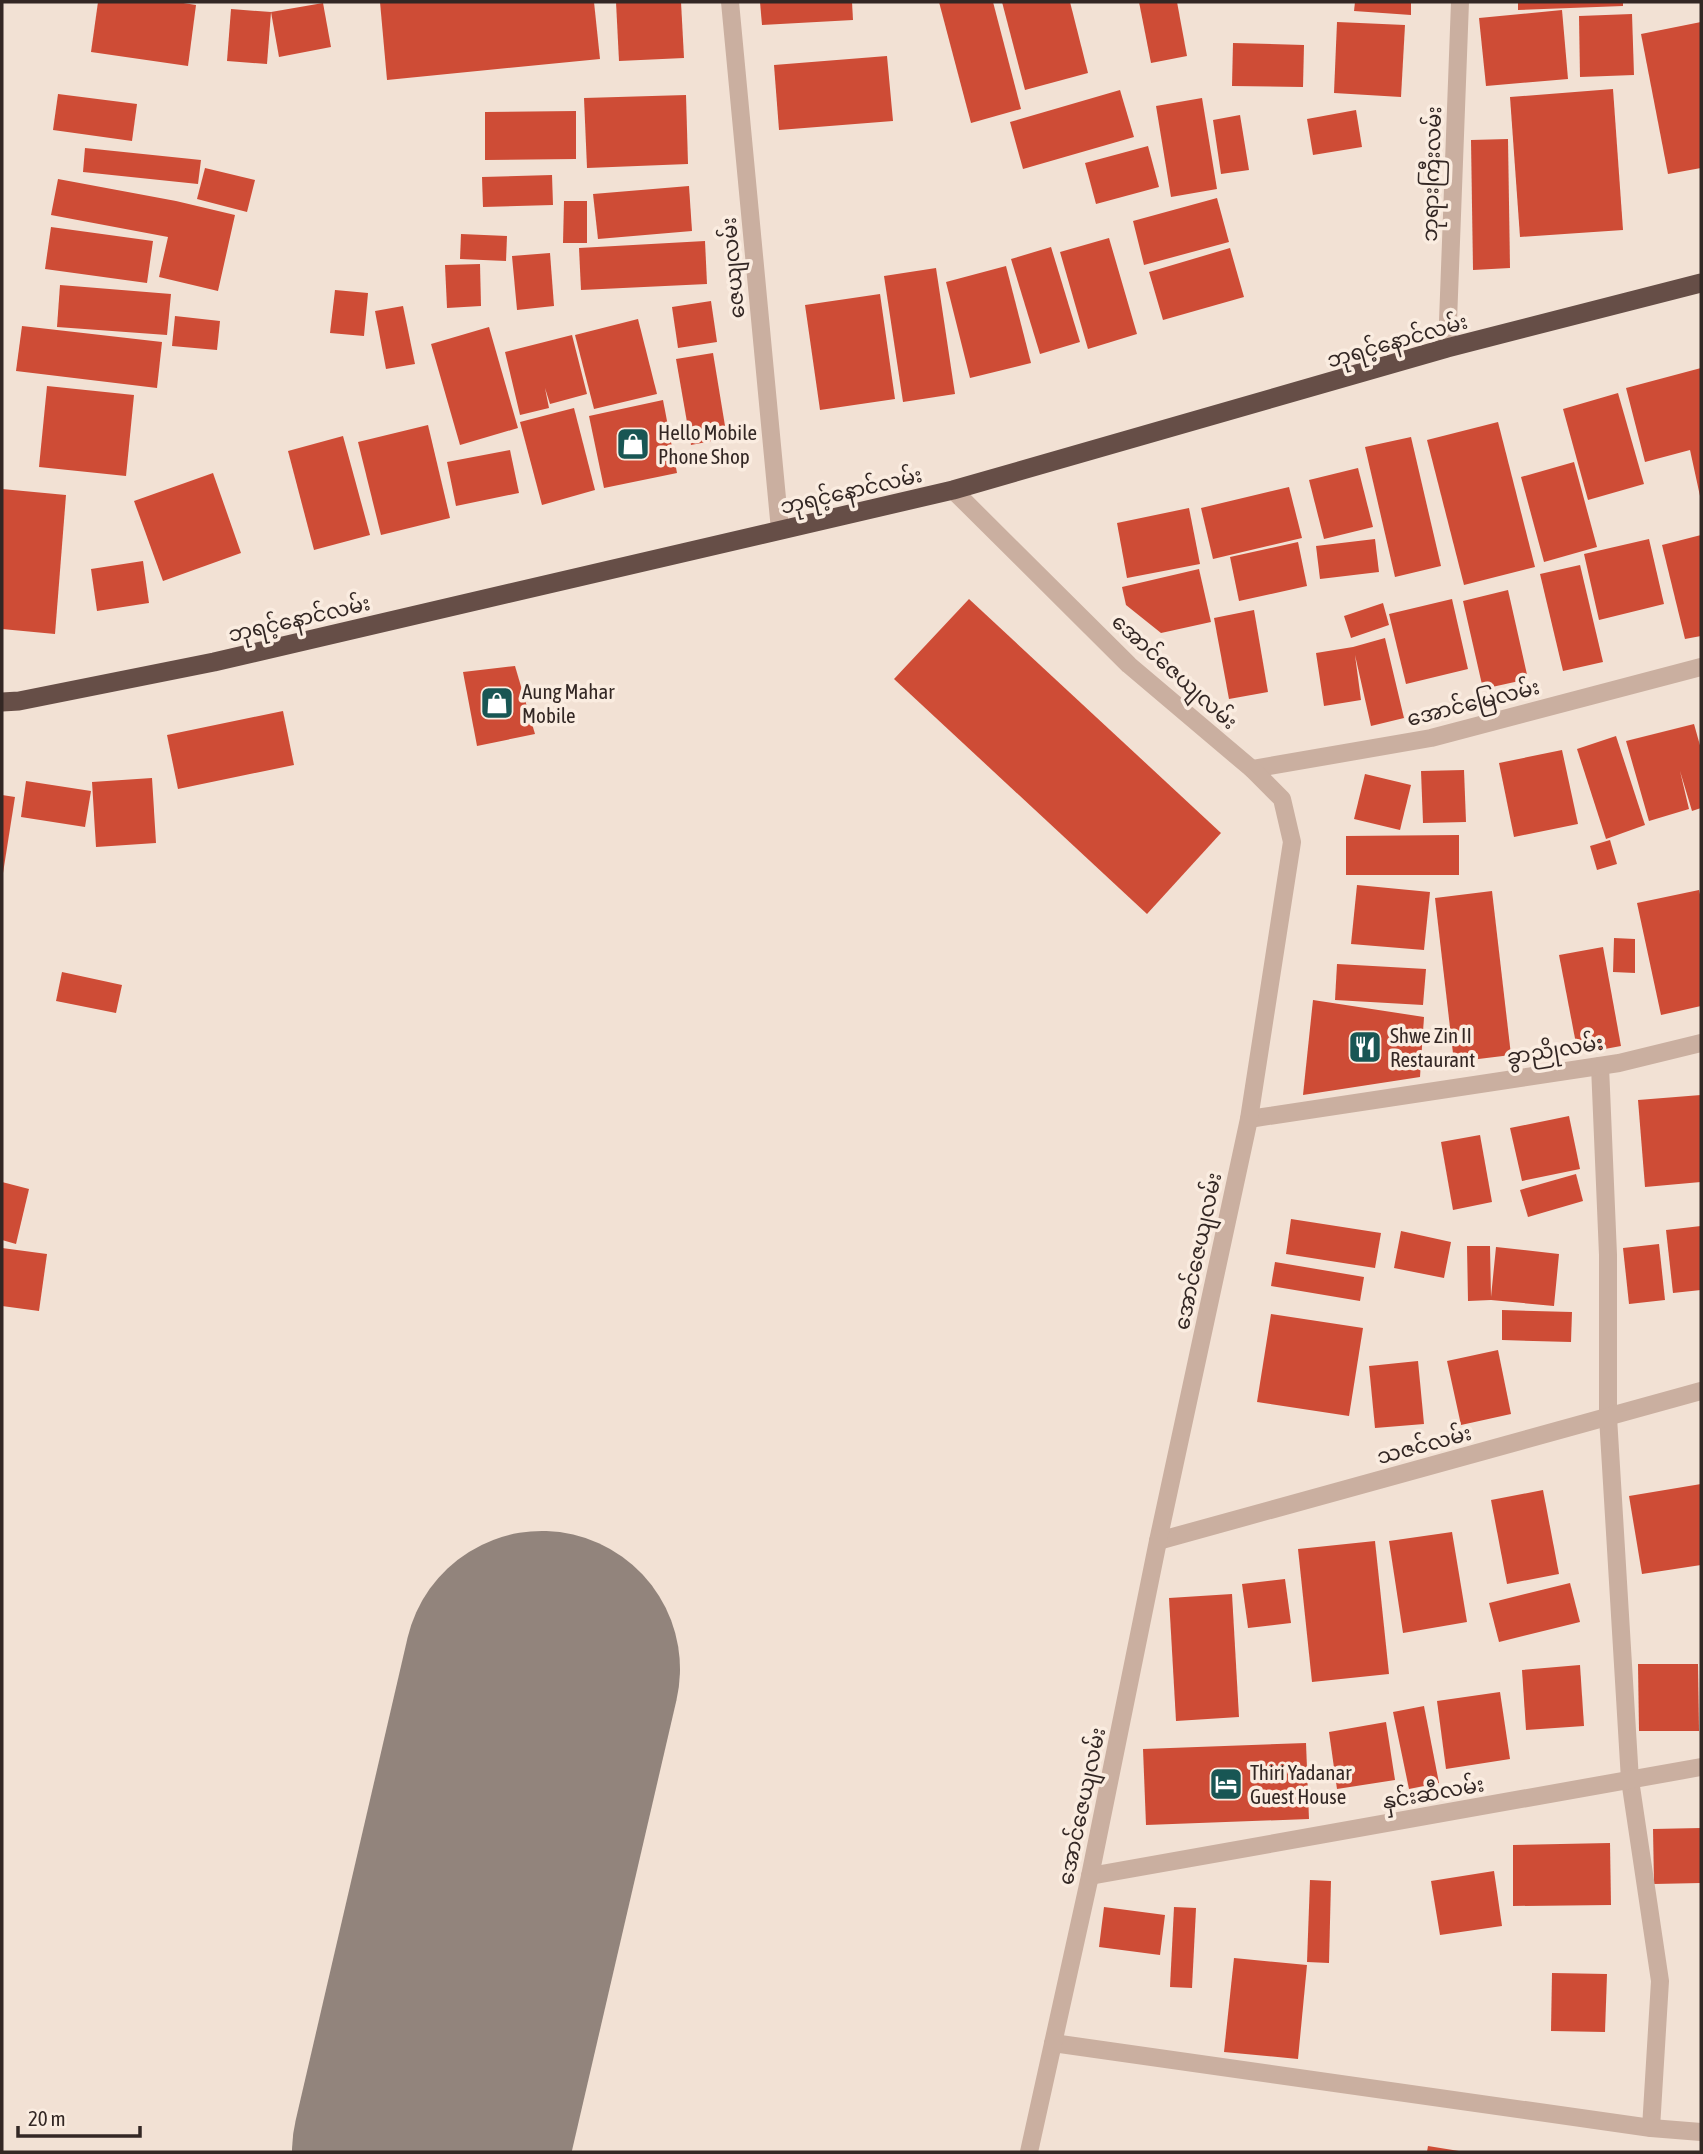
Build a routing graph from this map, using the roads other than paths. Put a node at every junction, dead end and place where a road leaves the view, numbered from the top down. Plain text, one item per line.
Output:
1 (730, 2) edge
2 (1460, 2) edge
3 (1701, 283) edge
4 (1447, 348) junction
5 (953, 490) junction
6 (780, 530) junction
7 (1701, 667) edge
8 (2, 702) edge
9 (1252, 769) junction
10 (1701, 1044) edge
11 (1600, 1066) junction
12 (1249, 1119) junction
13 (1701, 1391) edge
14 (1608, 1417) junction
15 (1158, 1541) junction
16 (1701, 1767) edge
17 (1630, 1780) junction
18 (1090, 1877) junction
19 (1053, 2043) junction
20 (1651, 2128) junction
21 (1701, 2132) edge
22 (1029, 2152) edge

1 - 6 street, ဇေယျလမ်း
2 - 4 street, ဘုရားကြီးလမ်း
3 - 4 highway, ဘုရင့်နောင်လမ်း
4 - 5 highway, ဘုရင့်နောင်လမ်း
5 - 6 highway, ဘုရင့်နောင်လမ်း
5 - 9 street, အောင်ဇေယျလမ်း
6 - 8 highway, ဘုရင့်နောင်လမ်း
7 - 9 street, အောင်မြေလမ်း
9 - 12 street, အောင်ဇေယျလမ်း
10 - 11 street, ခွာညိုလမ်း
11 - 12 street, ခွာညိုလမ်း
11 - 14 street
12 - 15 street, အောင်ဇေယျလမ်း
13 - 14 street, သဇင်လမ်း
14 - 15 street, သဇင်လမ်း
14 - 17 street
15 - 18 street, အောင်ဇေယျလမ်း
16 - 17 street, နှင်းဆီလမ်း
17 - 18 street, နှင်းဆီလမ်း
17 - 20 street
18 - 19 street, အောင်ဇေယျလမ်း
19 - 20 street
19 - 22 street, အောင်ဇေယျလမ်း
20 - 21 street

